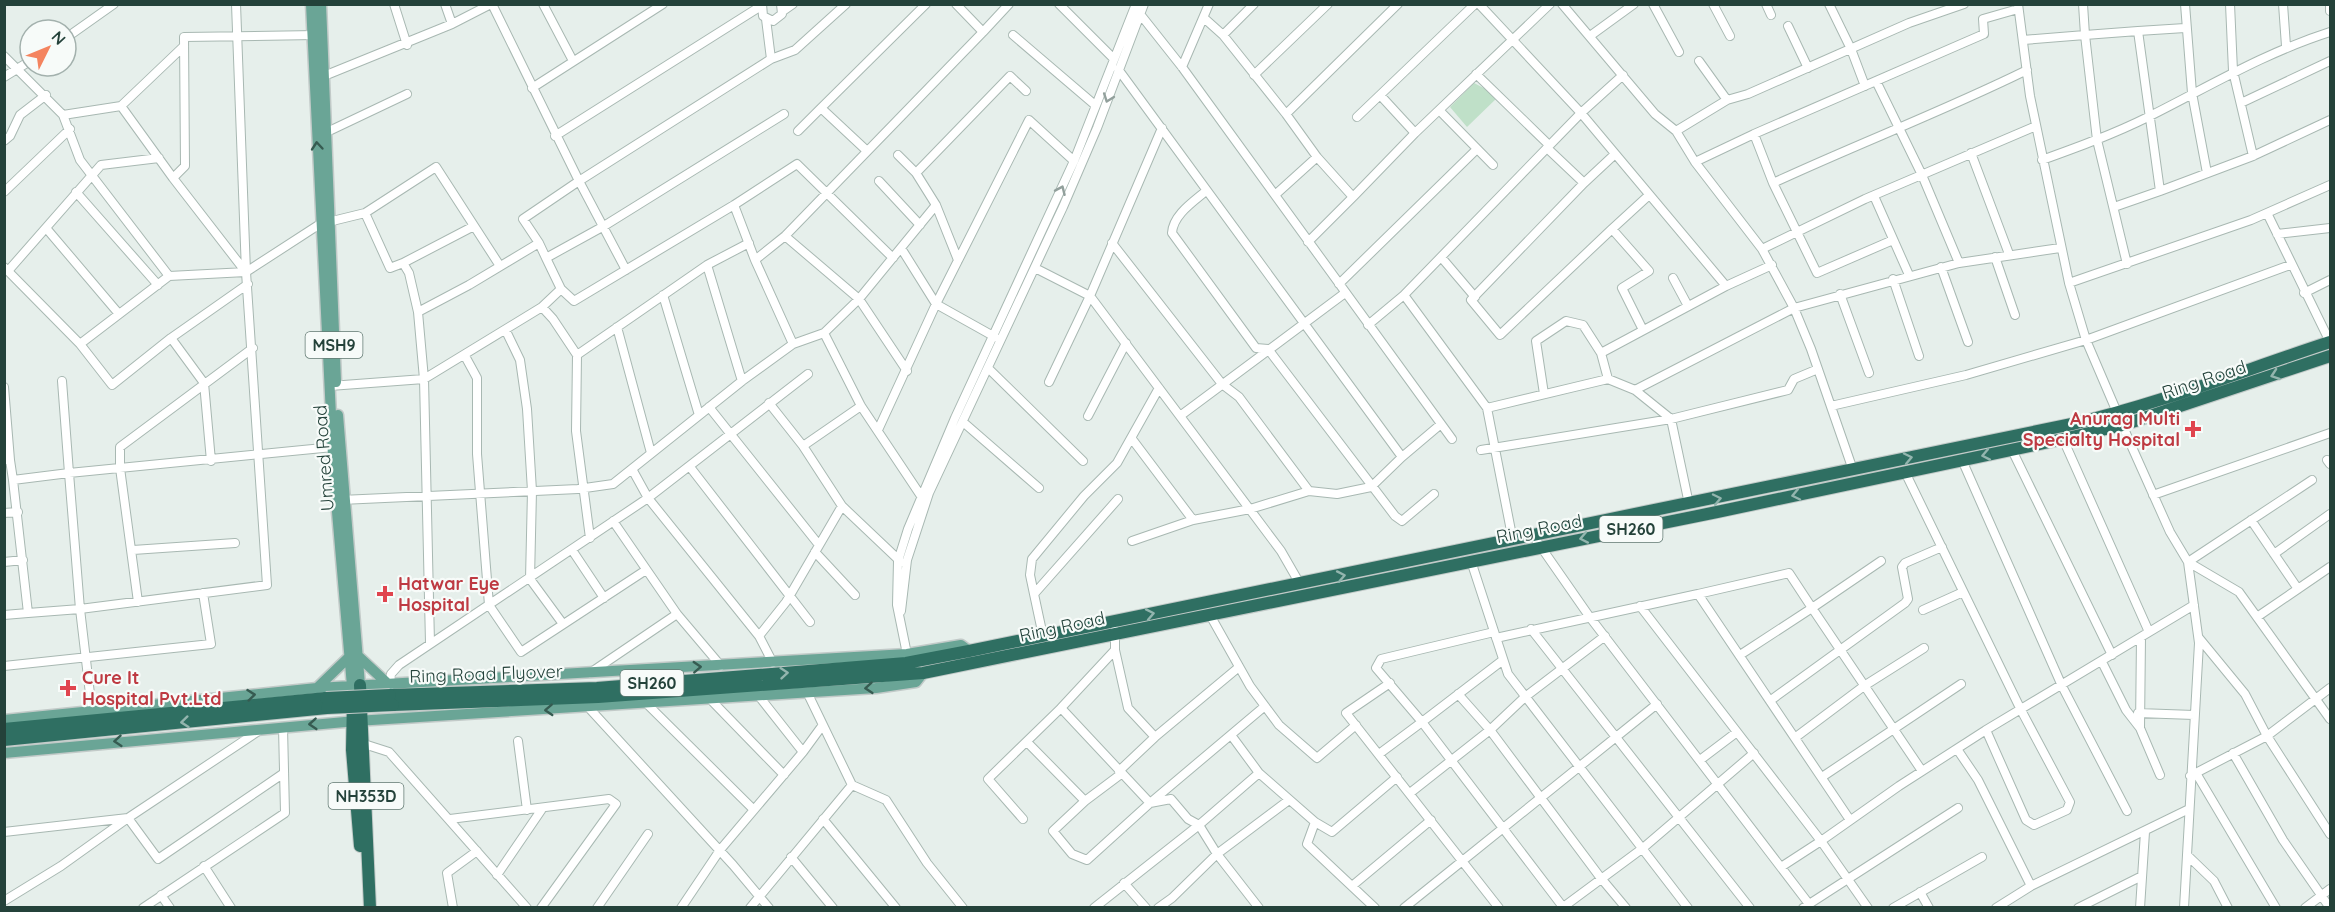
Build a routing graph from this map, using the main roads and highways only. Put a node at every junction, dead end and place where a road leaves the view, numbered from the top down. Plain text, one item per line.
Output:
1 (311, 4) edge
2 (321, 4) edge
3 (317, 35) junction
4 (319, 79) junction
5 (325, 222) junction
6 (2330, 342) edge
7 (2331, 356) edge
8 (333, 386) junction
9 (2120, 419) junction
10 (341, 500) junction
11 (1537, 542) junction
12 (1115, 628) junction
13 (969, 651) junction
14 (353, 656) junction
15 (923, 673) junction
16 (356, 686) junction
17 (317, 688) junction
18 (390, 692) junction
19 (327, 703) junction
20 (4, 720) edge
21 (358, 721) junction
22 (4, 729) edge
23 (4, 740) edge
24 (4, 753) edge
25 (362, 908) edge
26 (370, 908) edge

1 - 3 main road
2 - 3 main road, Umred Road / MSH9
3 - 4 main road, Umred Road / MSH9
5 -> 4 main road
4 - 5 main road, Umred Road / MSH9
5 - 8 main road, Umred Road / MSH9
6 - 9 highway, Ring Road / SH260
7 -> 9 highway, Ring Road / SH260
8 - 10 main road, Umred Road / MSH9
8 - 10 main road
11 -> 9 highway, Ring Road / SH260
9 -> 11 highway, Ring Road / SH260
10 - 14 main road, Umred Road / MSH9
11 - 12 highway, Ring Road / SH260
12 -> 11 highway, Ring Road / SH260
12 - 13 highway, Ring Road / SH260
12 - 15 highway, Ring Road / SH260
18 -> 13 highway, Ring Road Flyover / SH260
18 -> 13 main road
14 - 16 main road, Umred Road
14 - 17 main road
14 - 18 main road
15 - 18 highway, Ring Road Flyover / SH260
15 -> 21 main road
16 - 17 main road
16 - 18 main road
16 - 21 highway, NH353D
20 -> 17 main road
18 - 19 highway, Ring Road Flyover / SH260, bridge
19 - 22 highway, Ring Road Flyover / SH260
19 -> 23 highway, Ring Road Flyover / SH260
21 -> 24 main road
21 - 25 highway, NH353D
21 - 26 highway, NH353D

